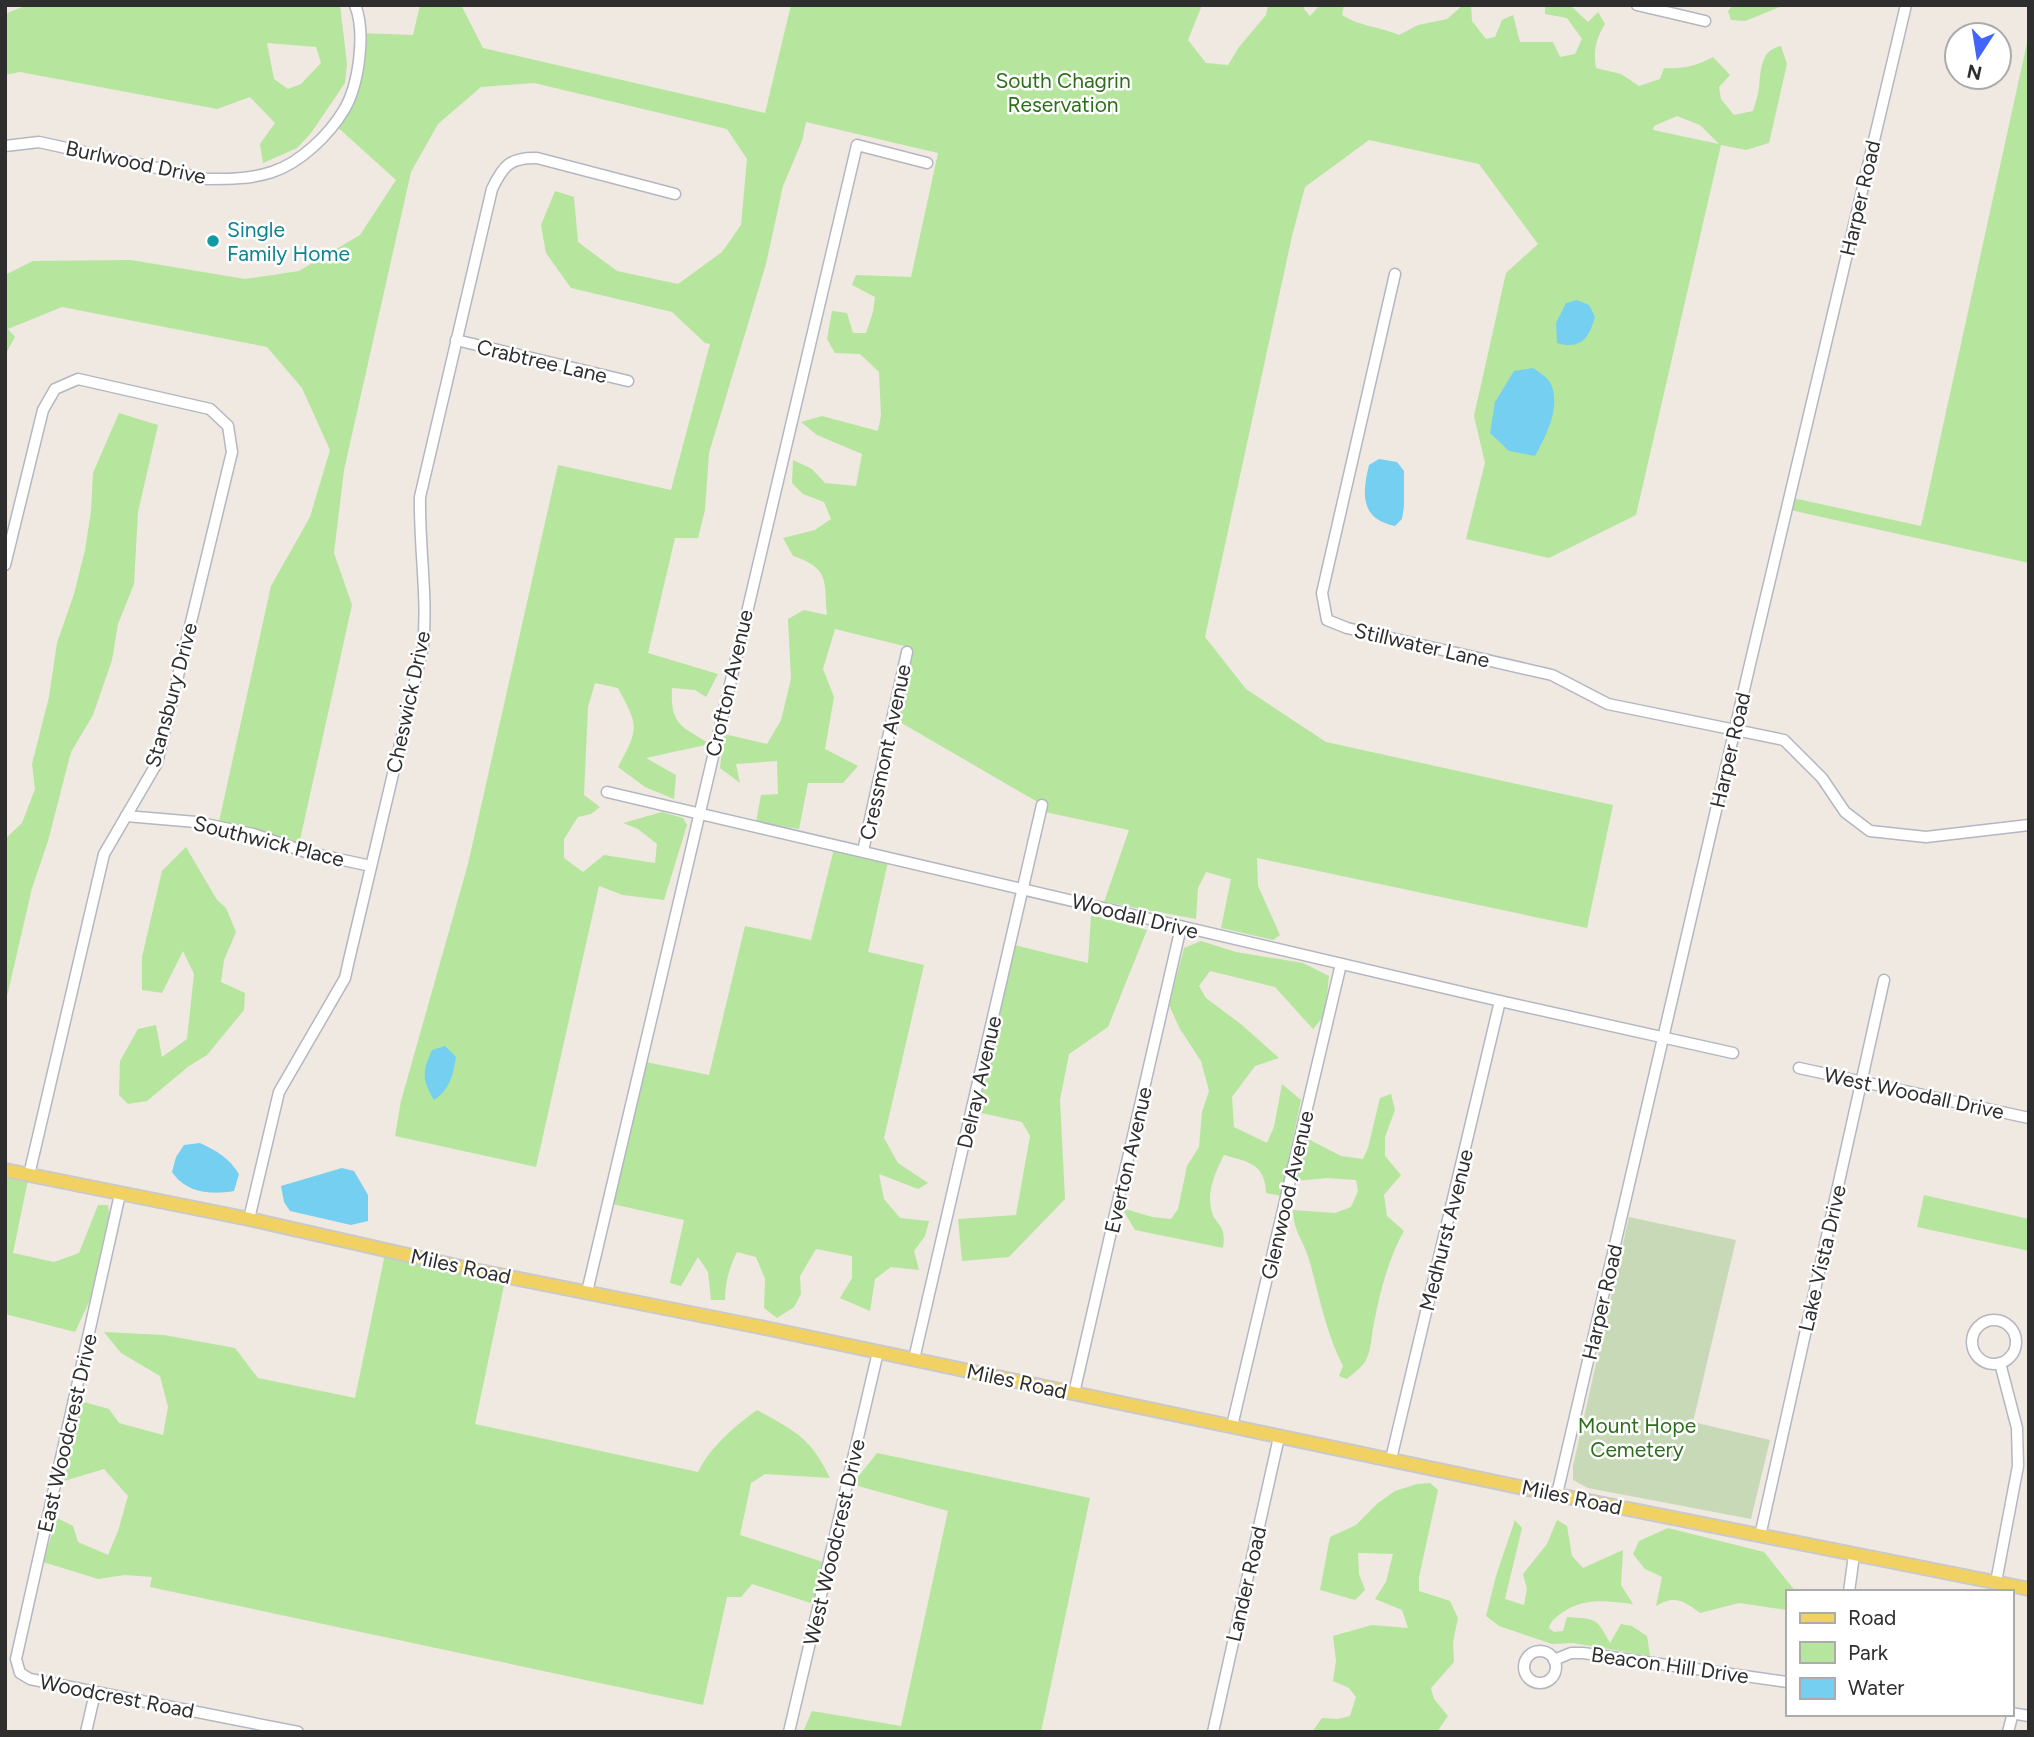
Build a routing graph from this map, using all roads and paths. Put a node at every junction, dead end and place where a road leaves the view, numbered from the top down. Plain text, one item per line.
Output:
1 (355, 5) edge
2 (1637, 5) edge
3 (1906, 5) edge
4 (1705, 21) dead end
5 (5, 146) edge
6 (927, 163) dead end
7 (675, 194) dead end
8 (1395, 274) dead end
9 (456, 340) junction
10 (628, 381) dead end
11 (5, 565) edge
12 (907, 652) dead end
13 (1735, 731) junction
14 (607, 792) dead end
15 (1042, 804) dead end
16 (698, 813) junction
17 (126, 816) junction
18 (2029, 825) edge
19 (863, 851) junction
20 (371, 866) junction
21 (1023, 889) junction
22 (1181, 927) junction
23 (1341, 964) junction
24 (1884, 980) dead end
25 (1500, 1002) junction
26 (1664, 1037) junction
27 (1733, 1053) dead end
28 (1799, 1068) dead end
29 (1861, 1082) junction
30 (2029, 1118) edge
31 (5, 1170) edge
32 (29, 1175) junction
33 (120, 1194) junction
34 (249, 1219) junction
35 (587, 1292) junction
36 (878, 1352) junction
37 (914, 1359) junction
38 (2000, 1363) junction
39 (1074, 1393) junction
40 (1233, 1426) junction
41 (1279, 1437) junction
42 (1391, 1459) junction
43 (1557, 1494) junction
44 (1760, 1536) junction
45 (1854, 1555) junction
46 (1996, 1582) junction
47 (2029, 1589) edge
48 (1849, 1590) edge
49 (1554, 1660) dead end
50 (20, 1673) joint
51 (1786, 1682) edge
52 (95, 1693) junction
53 (86, 1732) edge
54 (298, 1732) edge
55 (789, 1732) edge
56 (1213, 1732) edge

1 - 5 street, Burlwood Drive
2 - 4 street
3 - 13 street, Harper Road
6 - 16 street, Crofton Avenue
7 - 9 street, Cheswick Drive
8 - 13 street, Stillwater Lane
9 - 10 street, Crabtree Lane
9 - 20 street, Cheswick Drive
11 - 17 street, Stansbury Drive
12 - 19 street, Cressmont Avenue
13 - 18 street
13 - 26 street, Harper Road
14 - 16 street, Woodall Drive
15 - 21 street, Delray Avenue
16 - 19 street, Woodall Drive
16 - 35 street, Crofton Avenue
17 - 20 street, Southwick Place
17 - 32 street, Stansbury Drive
19 - 21 street, Woodall Drive
20 - 34 street, Cheswick Drive
21 - 22 street, Woodall Drive
21 - 37 street, Delray Avenue
22 - 23 street, Woodall Drive
22 - 39 street, Everton Avenue
23 - 25 street, Woodall Drive
23 - 40 street, Glenwood Avenue
24 - 29 street, Lake Vista Drive
25 - 26 street, Woodall Drive
25 - 42 street, Medhurst Avenue
26 - 27 street
26 - 43 street, Harper Road
28 - 29 street, West Woodall Drive
29 - 30 street, West Woodall Drive
29 - 44 street, Lake Vista Drive
31 - 32 main road, Miles Road
32 - 33 main road, Miles Road
33 - 34 main road, Miles Road
33 - 50 street, East Woodcrest Drive
34 - 35 main road, Miles Road
35 - 36 main road, Miles Road
36 - 37 main road, Miles Road
36 - 55 street, West Woodcrest Drive
37 - 39 main road, Miles Road
38 - 38 street
38 - 46 street
39 - 40 main road, Miles Road
40 - 41 main road, Miles Road
41 - 42 main road, Miles Road
41 - 56 street, Lander Road
42 - 43 main road, Miles Road
43 - 44 main road, Miles Road
44 - 45 main road, Miles Road
45 - 46 main road, Miles Road
45 - 48 street
46 - 47 main road, Miles Road
49 - 51 street, Beacon Hill Drive
50 - 52 street, Woodcrest Road
52 - 53 street
52 - 54 street, Woodcrest Road

